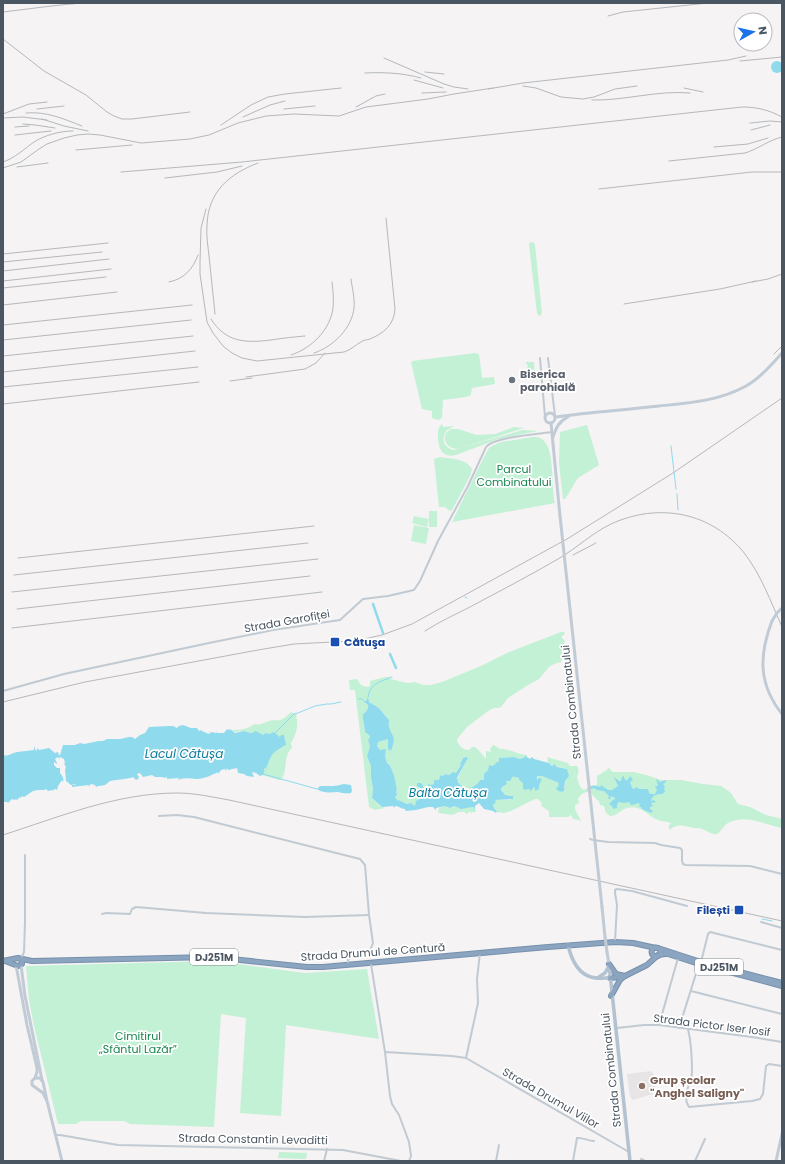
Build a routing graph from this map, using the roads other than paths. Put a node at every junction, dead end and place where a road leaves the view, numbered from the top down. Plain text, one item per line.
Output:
1 (782, 353) edge
2 (540, 358) dead end
3 (548, 358) dead end
4 (550, 374) junction
5 (542, 375) junction
6 (575, 415) junction
7 (545, 417) junction
8 (555, 417) junction
9 (551, 423) junction
10 (552, 432) junction
11 (553, 439) junction
12 (782, 608) edge
13 (3, 691) edge
14 (782, 714) edge
15 (160, 816) dead end
16 (590, 839) dead end
17 (25, 855) dead end
18 (782, 874) edge
19 (687, 906) dead end
20 (102, 914) dead end
21 (369, 915) junction
22 (761, 922) dead end
23 (782, 928) edge
24 (615, 942) junction
25 (568, 945) junction
26 (644, 945) junction
27 (657, 948) junction
28 (782, 950) edge
29 (480, 953) junction
30 (655, 954) junction
31 (678, 958) junction
32 (4, 961) edge
33 (370, 963) junction
34 (700, 963) junction
35 (19, 964) junction
36 (609, 964) junction
37 (348, 965) junction
38 (625, 976) junction
39 (598, 978) junction
40 (610, 978) junction
41 (782, 983) edge
42 (782, 986) edge
43 (691, 991) junction
44 (611, 996) junction
45 (782, 1014) edge
46 (659, 1025) junction
47 (615, 1028) junction
48 (679, 1028) junction
49 (688, 1029) junction
50 (782, 1042) edge
51 (385, 1052) junction
52 (466, 1058) junction
53 (782, 1066) edge
54 (35, 1078) junction
55 (43, 1082) junction
56 (38, 1089) junction
57 (47, 1101) junction
58 (782, 1134) edge
59 (55, 1135) junction
60 (705, 1139) dead end
61 (594, 1141) dead end
62 (499, 1145) dead end
63 (327, 1149) junction
64 (629, 1152) junction
65 (641, 1159) dead end
66 (62, 1161) edge
67 (324, 1161) edge
68 (401, 1161) edge
69 (409, 1161) edge
70 (496, 1161) edge
71 (573, 1161) edge
72 (630, 1161) edge
73 (645, 1161) edge
74 (695, 1161) edge
75 (776, 1161) edge

1 - 6 street
2 - 5 street
3 - 4 street
4 - 5 street
4 - 8 street
5 - 7 street
6 - 8 street
6 - 11 street
7 - 8 street
7 - 9 street
8 - 9 street
9 - 10 street, Strada Combinatului
10 - 11 street, Strada Combinatului
10 - 13 street, Strada Garofiței
11 - 36 street, Strada Combinatului, bridge
12 - 14 street, bridge
15 - 21 street
16 - 18 street
17 - 35 street
19 - 24 street
20 - 21 street
21 - 37 street
22 - 23 street
24 - 25 highway, Strada Drumul de Centură / DJ251M
24 - 26 highway, Strada Drumul de Centură / DJ251M
25 - 29 highway, Strada Drumul de Centură / DJ251M
25 - 39 main road
26 - 27 highway, Strada Drumul de Centură / DJ251M
26 - 30 highway
27 - 30 highway
27 - 30 highway
27 - 34 highway, DJ251M
28 - 34 street
29 - 33 highway, Strada Drumul de Centură / DJ251M
29 - 52 street
30 - 31 highway, DJ251M
30 - 38 highway
31 - 34 highway, DJ251M
31 - 46 street
32 - 35 highway
32 - 35 highway
33 - 37 highway, Strada Drumul de Centură / DJ251M
33 - 51 street
34 - 41 highway, DJ251M
34 - 42 highway, DJ251M
34 - 43 street
35 - 37 highway, Strada Drumul de Centură / DJ251M
35 - 54 street
35 - 55 street
36 - 38 highway
36 - 39 main road
36 - 40 main road, Strada Combinatului
38 - 40 highway
38 - 44 highway
39 - 40 main road
40 - 44 main road, Strada Combinatului
43 - 45 street
43 - 48 street
44 - 47 main road, Strada Combinatului
46 - 47 street, Strada Pictor Iser Iosif
46 - 48 street, Strada Pictor Iser Iosif
47 - 64 main road, Strada Combinatului
48 - 49 street, Strada Pictor Iser Iosif
49 - 50 street, Strada Pictor Iser Iosif
49 - 53 street
51 - 52 street, Strada Drumul Viilor
51 - 69 street
52 - 64 street, Strada Drumul Viilor
54 - 55 street
54 - 56 street
55 - 56 street
55 - 57 street
56 - 57 street
57 - 59 street
58 - 75 street
59 - 63 street, Strada Constantin Levaditti
59 - 66 street
60 - 74 street
61 - 71 street
62 - 70 street
63 - 67 street
63 - 68 street, Strada Constantin Levaditti
64 - 72 main road, Strada Combinatului
65 - 73 street

